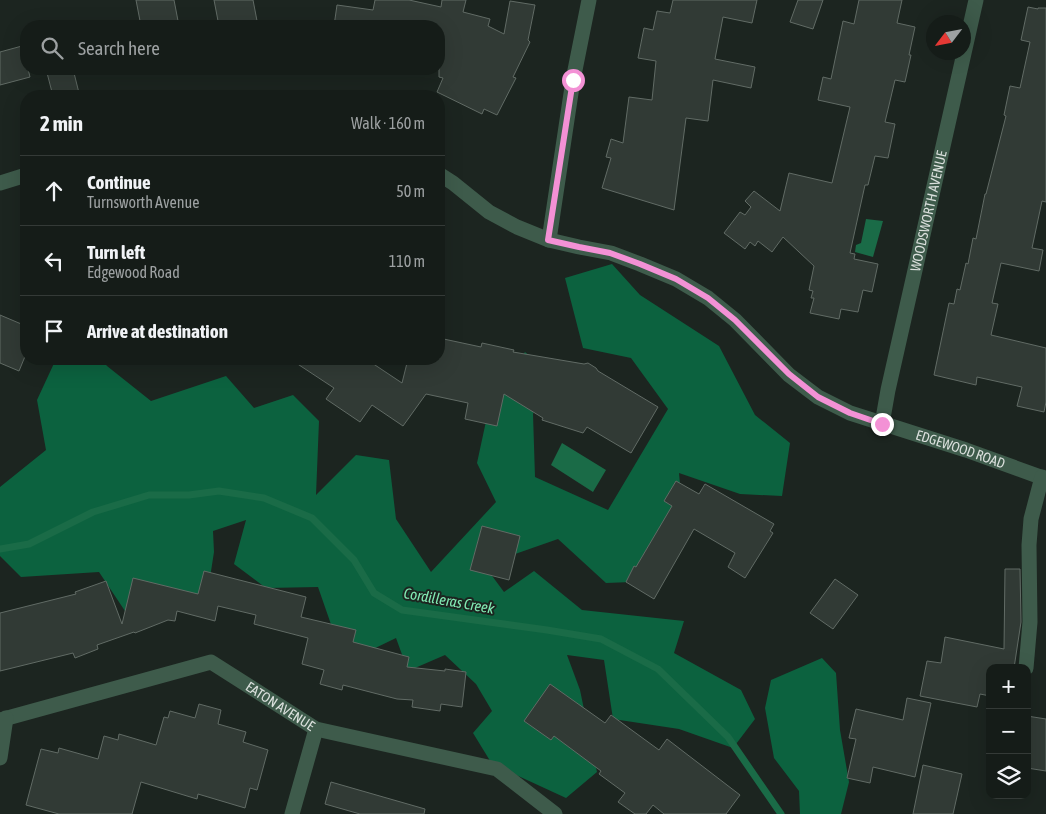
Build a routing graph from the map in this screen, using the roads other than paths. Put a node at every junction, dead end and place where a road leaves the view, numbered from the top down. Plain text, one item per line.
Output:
1 (589, 0) edge
2 (976, 0) edge
3 (20, 177) edge
4 (445, 178) edge
5 (0, 183) edge
6 (548, 240) junction
7 (882, 424) junction
8 (1044, 478) edge
9 (1026, 664) edge
10 (3, 719) edge
11 (316, 729) junction
12 (0, 758) edge
13 (292, 814) edge
14 (555, 814) edge

1 - 6 street
2 - 7 street, WOODSWORTH AVENUE
3 - 5 street
4 - 6 street, EDGEWOOD ROAD
6 - 7 street, EDGEWOOD ROAD
7 - 8 street, EDGEWOOD ROAD
8 - 9 street
10 - 11 street, EATON AVENUE
10 - 12 street
11 - 13 street
11 - 14 street, EATON AVENUE

